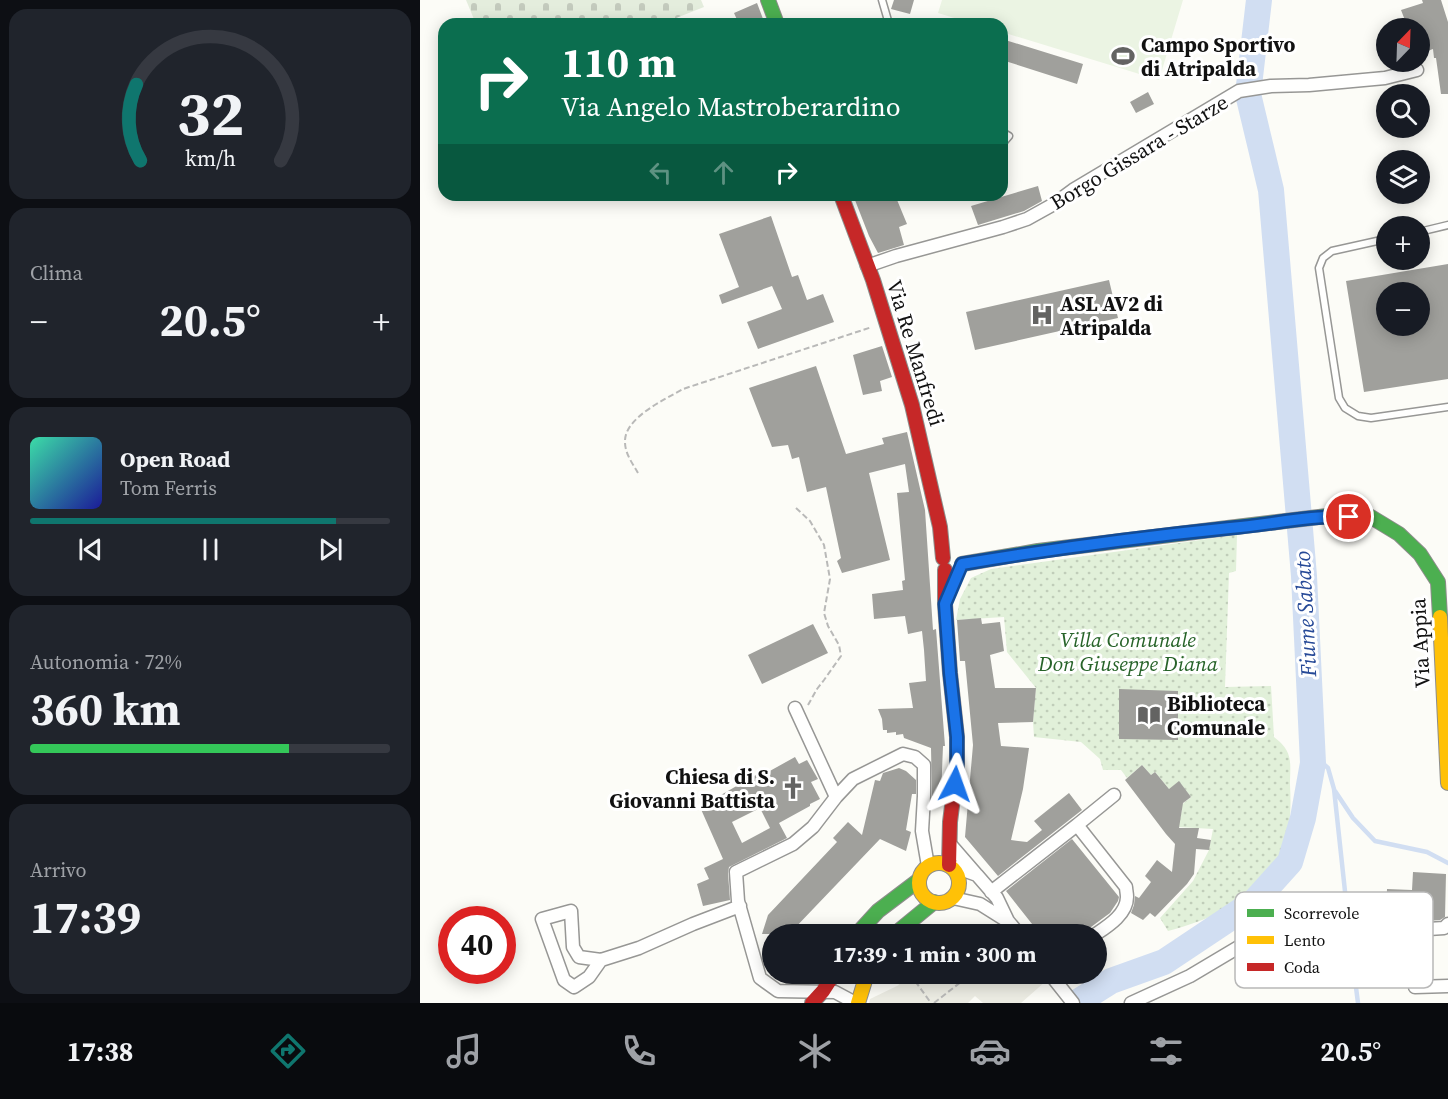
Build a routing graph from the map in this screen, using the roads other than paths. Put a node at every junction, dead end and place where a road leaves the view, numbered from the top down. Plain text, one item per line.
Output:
1 (768, 0) edge
2 (882, 0) edge
3 (775, 18) edge
4 (887, 18) edge
5 (1409, 72) edge
6 (843, 201) edge
7 (1448, 225) edge
8 (1430, 229) edge
9 (1376, 241) edge
10 (867, 266) junction
11 (1448, 408) edge
12 (954, 562) junction
13 (798, 713) road end
14 (1448, 783) edge
15 (1114, 795) dead end
16 (836, 797) junction
17 (950, 822) junction
18 (1077, 825) junction
19 (950, 844) junction
20 (937, 865) junction
21 (977, 875) junction
22 (919, 880) junction
23 (991, 892) junction
24 (953, 898) junction
25 (934, 902) junction
26 (740, 906) junction
27 (1008, 921) junction
28 (865, 924) edge
29 (907, 924) edge
30 (1011, 924) edge
31 (1448, 924) edge
32 (1107, 926) edge
33 (1433, 929) edge
34 (1235, 949) edge
35 (601, 960) junction
36 (828, 984) edge
37 (864, 984) edge
38 (1058, 984) edge
39 (1433, 986) edge
40 (1448, 986) edge
41 (823, 991) junction
42 (812, 1003) edge
43 (852, 1003) edge
44 (858, 1003) edge
45 (1073, 1003) edge
46 (1131, 1003) edge

1 - 3 street
2 - 4 lane
5 - 10 street, Borgo Gissara - Starze
6 - 10 street, Via Re Manfredi
7 - 8 lane
9 - 11 lane
10 - 12 street, Via Re Manfredi
12 - 14 street, Via Appia
12 - 17 street
13 - 16 street
15 - 18 street
16 - 20 street
16 - 26 street
17 - 19 street
17 - 20 street
18 - 23 street
18 - 32 street
19 - 20 street
19 - 21 street
20 - 21 street
20 - 22 street
20 - 24 street
21 - 23 street
22 - 25 street
22 - 28 street
23 - 27 street
24 - 25 street
24 - 27 street
25 - 29 street
26 - 35 street
26 - 41 street
27 - 30 street
31 - 33 street
34 - 46 street
35 - 35 street
36 - 41 street
37 - 44 street
38 - 45 street
39 - 40 street
41 - 42 street
41 - 43 street

